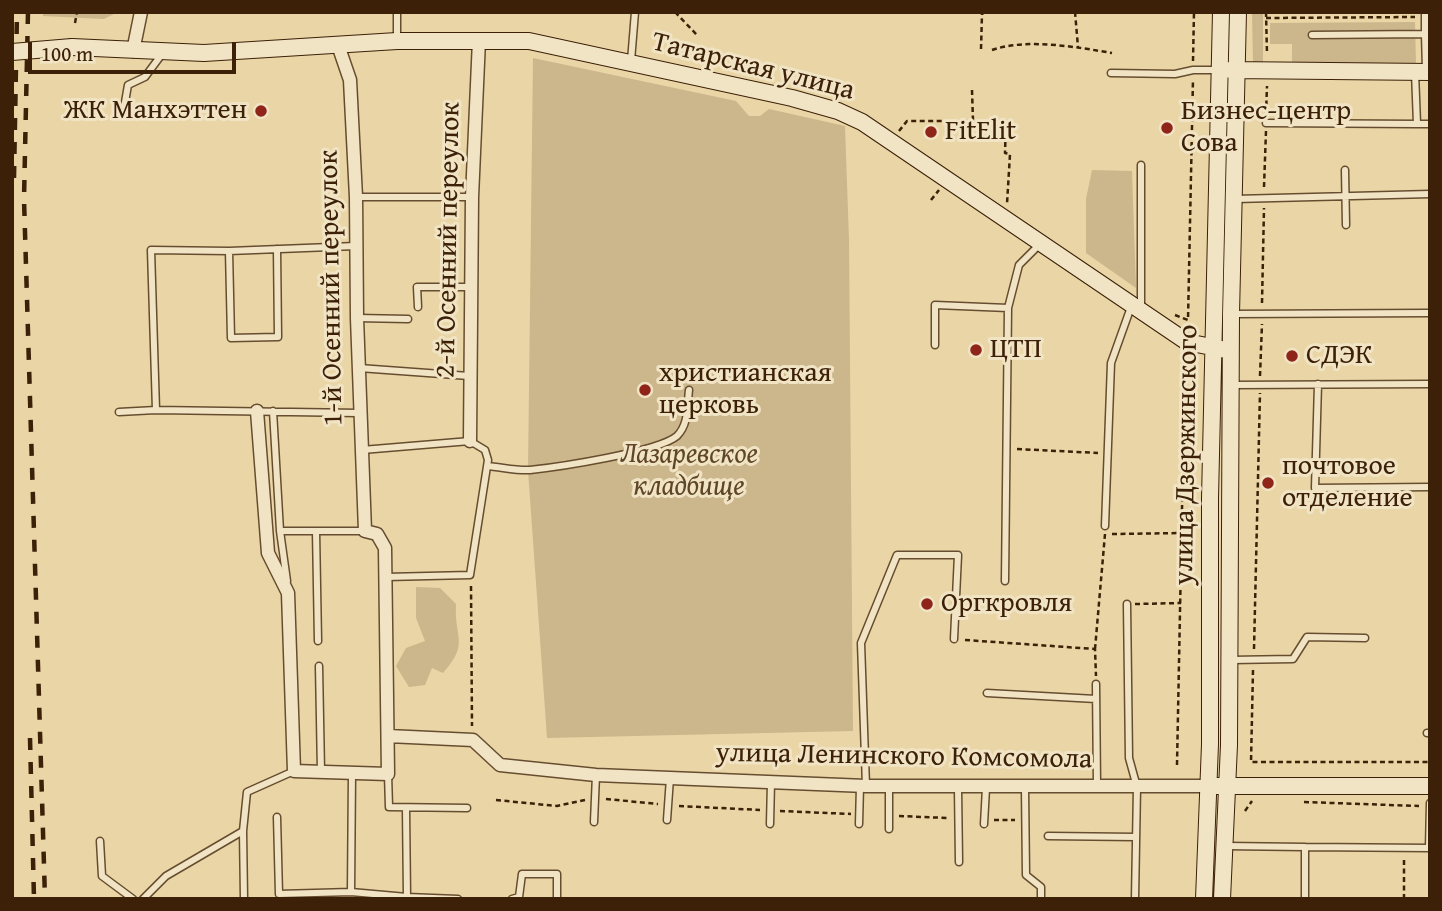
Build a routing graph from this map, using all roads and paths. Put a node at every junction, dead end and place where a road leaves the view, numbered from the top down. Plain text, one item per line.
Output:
1 (77, 12) edge
2 (141, 12) edge
3 (397, 12) edge
4 (635, 12) edge
5 (675, 12) edge
6 (985, 12) edge
7 (1075, 12) edge
8 (1194, 12) edge
9 (1221, 12) edge
10 (1238, 12) edge
11 (1266, 12) edge
12 (1425, 15) edge
13 (1266, 18) junction
14 (75, 23) dead end
15 (1425, 34) junction
16 (697, 35) dead end
17 (1312, 35) dead end
18 (480, 40) junction
19 (397, 41) junction
20 (338, 45) junction
21 (1078, 48) junction
22 (981, 49) dead end
23 (992, 50) dead end
24 (133, 51) junction
25 (12, 52) edge
26 (163, 53) junction
27 (1112, 54) dead end
28 (631, 63) junction
29 (1193, 70) junction
30 (1220, 70) junction
31 (1238, 70) junction
32 (1423, 72) edge
33 (1111, 73) dead end
34 (1267, 78) junction
35 (972, 90) dead end
36 (124, 108) dead end
37 (973, 123) junction
38 (1266, 123) dead end
39 (1417, 124) junction
40 (1430, 124) edge
41 (898, 134) dead end
42 (1140, 165) dead end
43 (1345, 170) dead end
44 (941, 187) dead end
45 (1430, 194) edge
46 (1346, 196) junction
47 (356, 197) junction
48 (472, 197) junction
49 (1233, 199) junction
50 (931, 200) dead end
51 (1007, 208) dead end
52 (1346, 225) dead end
53 (1041, 244) junction
54 (356, 246) junction
55 (277, 248) junction
56 (229, 251) junction
57 (472, 287) junction
58 (418, 307) dead end
59 (1008, 308) junction
60 (1136, 309) junction
61 (1430, 313) edge
62 (1231, 314) junction
63 (1262, 314) junction
64 (356, 318) junction
65 (408, 318) dead end
66 (1188, 320) dead end
67 (935, 345) dead end
68 (1214, 349) junction
69 (1177, 351) dead end
70 (1231, 351) junction
71 (359, 368) junction
72 (470, 376) junction
73 (1260, 384) junction
74 (1318, 384) junction
75 (1430, 384) edge
76 (1231, 385) junction
77 (688, 390) dead end
78 (156, 410) junction
79 (257, 411) junction
80 (273, 411) junction
81 (119, 412) dead end
82 (359, 413) junction
83 (470, 441) junction
84 (1007, 449) junction
85 (361, 450) junction
86 (1108, 453) junction
87 (487, 466) junction
88 (1430, 487) edge
89 (1105, 526) joint
90 (281, 531) junction
91 (316, 531) junction
92 (365, 531) junction
93 (1182, 533) junction
94 (1105, 534) junction
95 (470, 575) junction
96 (386, 577) junction
97 (1005, 581) dead end
98 (288, 593) junction
99 (1181, 603) junction
100 (1127, 604) joint
101 (1365, 638) dead end
102 (954, 639) joint
103 (318, 641) dead end
104 (1095, 649) junction
105 (1254, 659) junction
106 (1230, 660) junction
107 (319, 666) dead end
108 (1096, 684) joint
109 (987, 693) dead end
110 (1096, 699) junction
111 (388, 736) junction
112 (473, 740) junction
113 (1430, 762) edge
114 (1177, 765) dead end
115 (294, 771) junction
116 (321, 772) junction
117 (352, 773) junction
118 (388, 774) junction
119 (597, 775) junction
120 (670, 778) junction
121 (771, 782) junction
122 (1226, 785) junction
123 (863, 786) junction
124 (1206, 786) junction
125 (1430, 786) edge
126 (889, 787) junction
127 (1138, 787) junction
128 (958, 788) junction
129 (986, 788) junction
130 (1025, 788) junction
131 (1097, 788) junction
132 (1251, 801) dead end
133 (1293, 802) dead end
134 (1430, 804) edge
135 (467, 808) dead end
136 (406, 809) junction
137 (1245, 811) dead end
138 (278, 817) dead end
139 (667, 820) dead end
140 (594, 821) dead end
141 (770, 824) dead end
142 (859, 824) dead end
143 (984, 824) dead end
144 (889, 829) dead end
145 (243, 831) junction
146 (1048, 836) dead end
147 (1136, 836) junction
148 (100, 841) dead end
149 (1223, 846) junction
150 (1305, 847) junction
151 (1404, 848) junction
152 (1430, 848) edge
153 (959, 862) dead end
154 (351, 892) junction
155 (308, 896) edge
156 (407, 897) edge
157 (133, 899) edge
158 (143, 899) edge
159 (244, 899) edge
160 (458, 899) edge
161 (512, 899) edge
162 (557, 899) edge
163 (1041, 899) edge
164 (1135, 899) edge
165 (1204, 899) edge
166 (1222, 899) edge
167 (1305, 899) edge
168 (1404, 899) edge

1 - 14 path
2 - 24 street
3 - 19 lane
4 - 28 lane
5 - 16 path
6 - 22 path
7 - 21 path
8 - 29 path
9 - 30 main road, улица Дзержинского
10 - 31 main road, улица Дзержинского
11 - 13 path
12 - 13 path
12 - 15 lane
13 - 34 path
15 - 17 lane
15 - 32 lane
18 - 19 main road, Татарская улица
18 - 28 main road, Татарская улица
18 - 48 street, 2-й Осенний переулок
19 - 20 main road, Татарская улица
20 - 26 main road, Татарская улица
20 - 47 street, 1-й Осенний переулок
21 - 23 path
21 - 27 path
24 - 25 main road, Татарская улица, bridge
24 - 26 main road, Татарская улица
26 - 36 lane
28 - 53 main road, Татарская улица
29 - 30 lane
29 - 33 lane
29 - 66 path
30 - 31 main road
30 - 68 main road, улица Дзержинского
31 - 34 main road
31 - 49 main road, улица Дзержинского
32 - 34 main road
32 - 39 lane
35 - 37 path
37 - 41 path
37 - 51 path
38 - 39 lane
39 - 40 lane
42 - 60 lane
43 - 46 lane
44 - 50 path
45 - 46 lane
46 - 49 lane
46 - 52 lane
47 - 48 lane
47 - 54 street, 1-й Осенний переулок
48 - 57 street, 2-й Осенний переулок
49 - 62 main road, улица Дзержинского
53 - 59 lane
53 - 60 main road, Татарская улица
54 - 55 lane
54 - 64 street, 1-й Осенний переулок
55 - 56 lane
55 - 56 lane
56 - 78 lane
57 - 58 lane
57 - 72 street, 2-й Осенний переулок
59 - 67 lane
59 - 84 lane
60 - 68 main road, Татарская улица
60 - 86 lane
61 - 63 lane
62 - 63 lane
62 - 70 main road, улица Дзержинского
63 - 73 path
64 - 65 lane
64 - 71 street, 1-й Осенний переулок
68 - 70 main road, Татарская улица
68 - 124 main road, улица Дзержинского
69 - 93 path
70 - 76 main road, улица Дзержинского
71 - 72 lane
71 - 82 street, 1-й Осенний переулок
72 - 83 street, 2-й Осенний переулок
73 - 74 lane
73 - 76 lane
73 - 105 path
74 - 75 lane
74 - 88 lane
76 - 106 main road, улица Дзержинского
77 - 87 lane
78 - 79 lane
78 - 81 lane
79 - 80 lane
79 - 98 street
80 - 82 lane
80 - 90 lane
82 - 85 street, 1-й Осенний переулок
83 - 85 lane
83 - 87 lane
84 - 86 path
84 - 97 lane
85 - 92 street, 1-й Осенний переулок
86 - 89 lane
87 - 95 lane
89 - 94 path
90 - 91 lane
90 - 98 lane
91 - 92 lane
91 - 103 lane
92 - 96 street
93 - 94 path
93 - 99 path
94 - 104 path
95 - 96 lane
95 - 112 path
96 - 111 street
98 - 115 street
99 - 100 path
99 - 114 path
100 - 127 lane
101 - 105 lane
102 - 104 path
102 - 123 lane
104 - 108 path
105 - 106 lane
105 - 113 path
106 - 122 main road, улица Дзержинского
107 - 116 lane
108 - 110 lane
109 - 110 lane
110 - 131 lane
111 - 112 street
111 - 118 street
112 - 119 street, улица Ленинского Комсомола
115 - 116 street
115 - 145 lane
116 - 117 street
117 - 118 street
117 - 154 lane
118 - 136 lane
119 - 120 street, улица Ленинского Комсомола
119 - 140 lane
120 - 121 street, улица Ленинского Комсомола
120 - 139 lane
121 - 123 street, улица Ленинского Комсомола
121 - 141 lane
122 - 124 main road, улица Ленинского Комсомола
122 - 125 main road, улица Ленинского Комсомола
122 - 149 main road, улица Дзержинского
123 - 126 street, улица Ленинского Комсомола
123 - 142 lane
124 - 127 street, улица Ленинского Комсомола
124 - 165 main road, улица Дзержинского
126 - 128 street, улица Ленинского Комсомола
126 - 144 lane
127 - 131 street, улица Ленинского Комсомола
127 - 147 lane
128 - 129 street, улица Ленинского Комсомола
128 - 153 lane
129 - 130 street, улица Ленинского Комсомола
129 - 143 lane
130 - 131 street, улица Ленинского Комсомола
130 - 163 lane
132 - 137 path
133 - 134 path
134 - 152 lane
135 - 136 lane
136 - 156 lane
138 - 155 lane
145 - 158 lane
145 - 159 lane
146 - 147 lane
147 - 164 lane
148 - 157 lane
149 - 150 lane
149 - 166 main road, улица Дзержинского
150 - 151 lane
150 - 167 lane
151 - 152 lane
151 - 168 path
154 - 155 lane
154 - 156 lane
156 - 160 lane
161 - 162 lane

